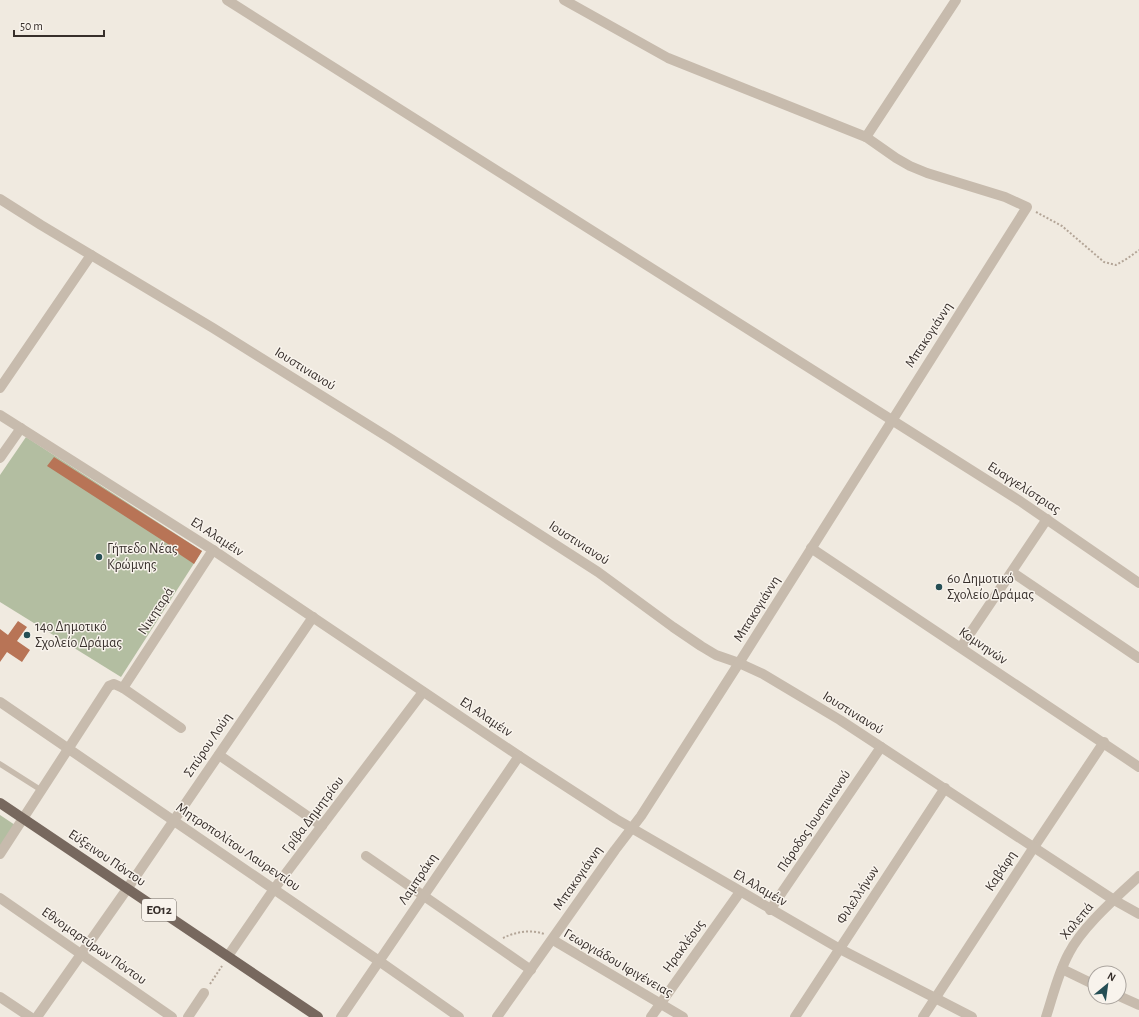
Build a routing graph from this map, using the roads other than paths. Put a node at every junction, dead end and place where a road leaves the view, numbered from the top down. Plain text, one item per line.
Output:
1 (227, 0) edge
2 (564, 0) edge
3 (956, 0) edge
4 (866, 137) junction
5 (0, 199) edge
6 (91, 255) junction
7 (0, 388) edge
8 (0, 415) edge
9 (891, 421) junction
10 (21, 428) junction
11 (0, 458) edge
12 (1047, 519) junction
13 (811, 548) junction
14 (213, 550) junction
15 (1012, 572) junction
16 (1139, 583) edge
17 (313, 617) junction
18 (961, 648) junction
19 (1139, 658) edge
20 (739, 663) junction
21 (123, 688) junction
22 (423, 692) junction
23 (0, 702) edge
24 (181, 728) dead end
25 (1104, 742) junction
26 (68, 747) junction
27 (881, 747) junction
28 (219, 755) junction
29 (519, 756) junction
30 (0, 764) edge
31 (1139, 767) edge
32 (945, 788) junction
33 (41, 790) junction
34 (0, 803) edge
35 (23, 818) junction
36 (174, 820) junction
37 (322, 826) junction
38 (632, 829) junction
39 (1034, 847) junction
40 (0, 854) edge
41 (366, 856) dead end
42 (1139, 876) edge
43 (127, 889) junction
44 (274, 889) junction
45 (740, 892) junction
46 (424, 896) junction
47 (0, 898) edge
48 (1114, 900) junction
49 (770, 910) junction
50 (1139, 914) edge
51 (552, 940) junction
52 (840, 950) junction
53 (82, 954) junction
54 (228, 956) junction
55 (379, 961) junction
56 (1062, 969) junction
57 (531, 970) junction
58 (1087, 980) edge
59 (204, 992) road end
60 (0, 997) edge
61 (935, 999) junction
62 (1127, 1000) edge
63 (660, 1004) junction
64 (1139, 1006) edge
65 (30, 1017) edge
66 (37, 1017) edge
67 (172, 1017) edge
68 (188, 1017) edge
69 (318, 1017) edge
70 (341, 1017) edge
71 (459, 1017) edge
72 (497, 1017) edge
73 (651, 1017) edge
74 (683, 1017) edge
75 (795, 1017) edge
76 (923, 1017) edge
77 (972, 1017) edge
78 (1046, 1017) edge

1 - 9 street, Ευαγγελίστριας
2 - 4 street
3 - 4 street
4 - 9 street, Μπακογιάννη
5 - 6 street, Ιουστινιανού
6 - 7 street
6 - 20 street, Ιουστινιανού
8 - 10 street, Ελ Αλαμέιν
9 - 12 street, Ευαγγελίστριας
9 - 13 street, Μπακογιάννη
10 - 11 street
10 - 14 street, Ελ Αλαμέιν
12 - 15 street
12 - 16 street, Ευαγγελίστριας
13 - 18 street, Κομνηνών
13 - 20 street, Μπακογιάννη
14 - 17 street, Ελ Αλαμέιν
14 - 21 street, Νικηταρά
15 - 18 street
15 - 19 street
17 - 22 street, Ελ Αλαμέιν
17 - 28 street, Σπύρου Λούη
18 - 25 street, Κομνηνών
20 - 27 street, Ιουστινιανού
20 - 38 street, Μπακογιάννη
21 - 24 street
21 - 26 street
22 - 29 street, Ελ Αλαμέιν
22 - 37 street, Γρίβα Δημητρίου
23 - 26 street, Μητροπολίτου Λαυρεντίου
25 - 31 street, Κομνηνών
25 - 39 street, Καβάφη
26 - 33 street
26 - 36 street, Μητροπολίτου Λαυρεντίου
27 - 32 street, Ιουστινιανού
27 - 49 street, Πάροδος Ιουστινιανού
28 - 36 street, Σπύρου Λούη
28 - 37 street
29 - 38 street, Ελ Αλαμέιν
29 - 46 street, Λαμπράκη
30 - 33 lane
32 - 39 street, Ιουστινιανού
32 - 52 street, Φιλελλήνων
33 - 35 street
34 - 35 main road, Εύξεινου Πόντου / ΕΟ12
35 - 40 street
35 - 43 main road, Εύξεινου Πόντου / ΕΟ12
36 - 43 street, Σπύρου Λούη
36 - 44 street, Μητροπολίτου Λαυρεντίου
37 - 44 street, Γρίβα Δημητρίου
38 - 45 street, Ελ Αλαμέιν
38 - 51 street, Μπακογιάννη
39 - 48 street, Ιουστινιανού
39 - 61 street, Καβάφη
41 - 46 street
42 - 48 street, Χαλεπά
43 - 53 street, Σπύρου Λούη
43 - 54 main road, Εύξεινου Πόντου / ΕΟ12
44 - 54 street, Γρίβα Δημητρίου
44 - 55 street, Μητροπολίτου Λαυρεντίου
45 - 49 street, Ελ Αλαμέιν
45 - 63 street, Ηρακλέους
46 - 55 street, Λαμπράκη
46 - 57 street
47 - 53 street, Εθνομαρτύρων Πόντου
48 - 50 street, Ιουστινιανού
48 - 56 street, Χαλεπά
49 - 52 street, Ελ Αλαμέιν
51 - 57 street, Μπακογιάννη
51 - 63 street, Γεωργιάδου Ιφιγένειας
52 - 61 street, Ελ Αλαμέιν
52 - 75 street, Φιλελλήνων
53 - 66 street, Σπύρου Λούη
53 - 67 street, Εθνομαρτύρων Πόντου
54 - 69 main road, Εύξεινου Πόντου / ΕΟ12
55 - 70 street, Λαμπράκη
55 - 71 street, Μητροπολίτου Λαυρεντίου
56 - 58 street
56 - 78 street, Χαλεπά
57 - 72 street, Μπακογιάννη
59 - 68 street
60 - 65 street
61 - 76 street, Καβάφη
61 - 77 street, Ελ Αλαμέιν
62 - 64 street
63 - 73 street, Ηρακλέους
63 - 74 street, Γεωργιάδου Ιφιγένειας

